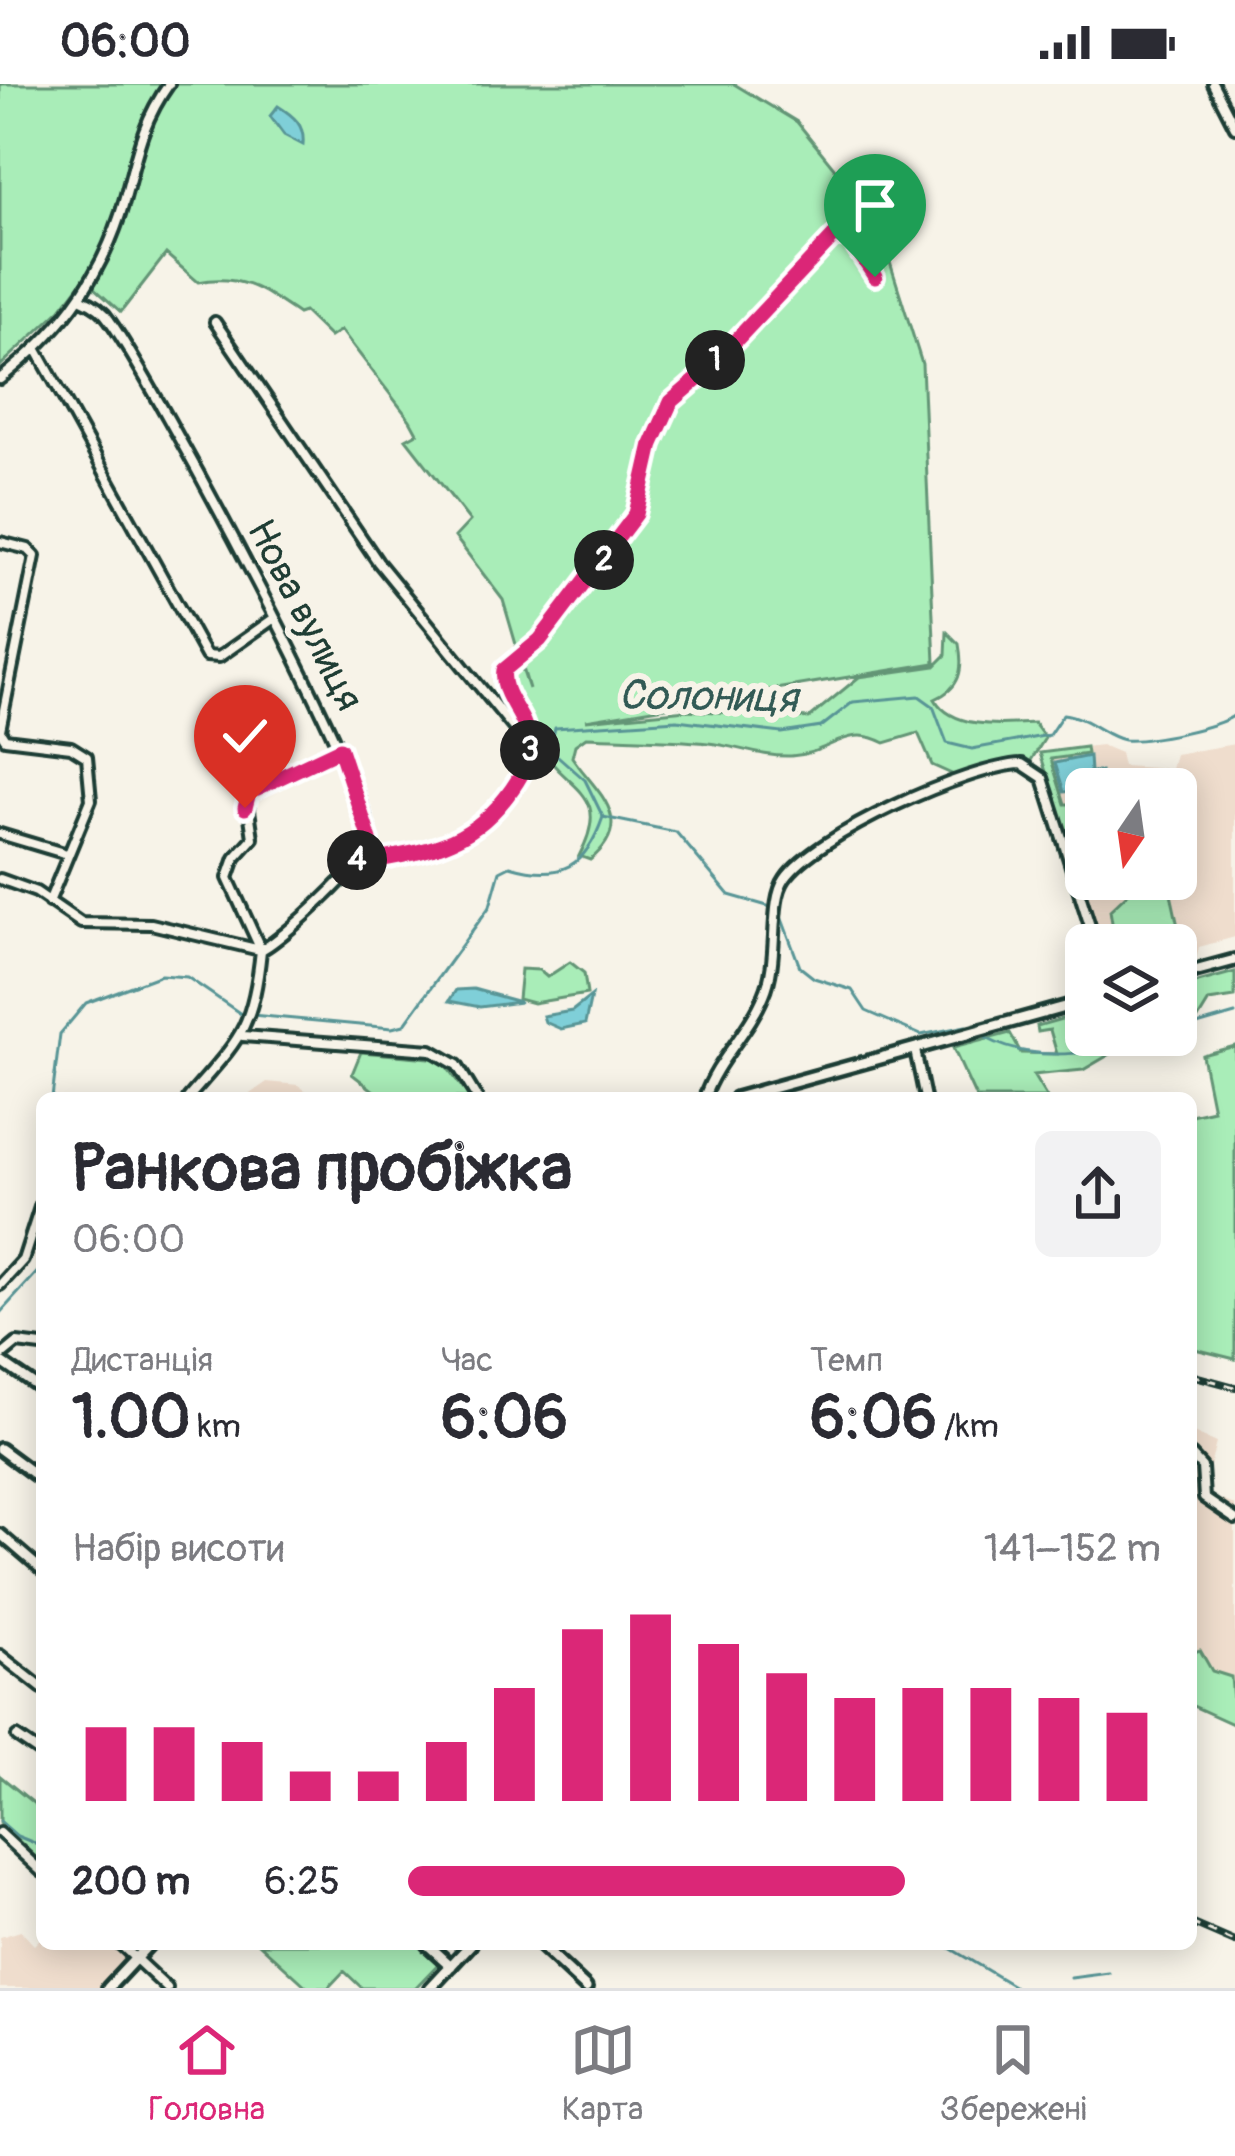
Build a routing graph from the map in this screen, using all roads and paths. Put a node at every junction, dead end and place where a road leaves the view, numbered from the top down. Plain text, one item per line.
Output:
1 (169, 84) edge
2 (1214, 84) edge
3 (1235, 127) edge
4 (875, 277) dead end
5 (82, 299) junction
6 (215, 322) dead end
7 (37, 350) junction
8 (0, 380) edge
9 (0, 542) edge
10 (273, 619) junction
11 (0, 730) edge
12 (530, 748) junction
13 (340, 749) junction
14 (0, 834) edge
15 (67, 854) junction
16 (352, 865) junction
17 (0, 879) edge
18 (49, 902) junction
19 (1089, 924) edge
20 (261, 950) junction
21 (1235, 960) edge
22 (1197, 970) edge
23 (1065, 1007) edge
24 (243, 1036) junction
25 (915, 1050) junction
26 (193, 1092) edge
27 (473, 1092) edge
28 (707, 1092) edge
29 (758, 1092) edge
30 (924, 1092) edge
31 (36, 1220) edge
32 (0, 1286) edge
33 (36, 1345) edge
34 (0, 1359) edge
35 (36, 1386) edge
36 (0, 1449) edge
37 (1197, 1458) edge
38 (36, 1476) edge
39 (1235, 1519) edge
40 (0, 1534) edge
41 (36, 1565) edge
42 (0, 1655) edge
43 (36, 1683) edge
44 (17, 1738) dead end
45 (36, 1750) edge
46 (0, 1833) edge
47 (36, 1866) edge
48 (126, 1950) edge
49 (144, 1950) edge
50 (434, 1950) edge
51 (466, 1950) edge
52 (545, 1950) edge
53 (136, 1959) junction
54 (451, 1966) junction
55 (108, 1988) edge
56 (167, 1988) edge
57 (430, 1988) edge
58 (586, 1988) edge

1 - 5 street
2 - 3 street
4 - 12 street
5 - 7 street
5 - 10 street, Нова вулиця
6 - 12 street
7 - 8 street
7 - 10 street
9 - 11 street
10 - 13 street, Нова вулиця
11 - 15 street
12 - 16 street
13 - 16 street, Нова вулиця
13 - 20 street
14 - 15 street
15 - 18 street
16 - 20 street
17 - 18 street
18 - 20 street
19 - 28 street
20 - 24 street
21 - 22 street
23 - 25 street
24 - 26 street
24 - 27 street
25 - 29 street
25 - 30 street
31 - 32 street
33 - 34 street
34 - 35 street
36 - 38 street
37 - 39 street
40 - 41 street
42 - 43 street
44 - 45 street
46 - 47 street
48 - 53 street
49 - 53 street
50 - 54 street
51 - 54 street
52 - 58 street
53 - 55 street
53 - 56 street
54 - 57 street

